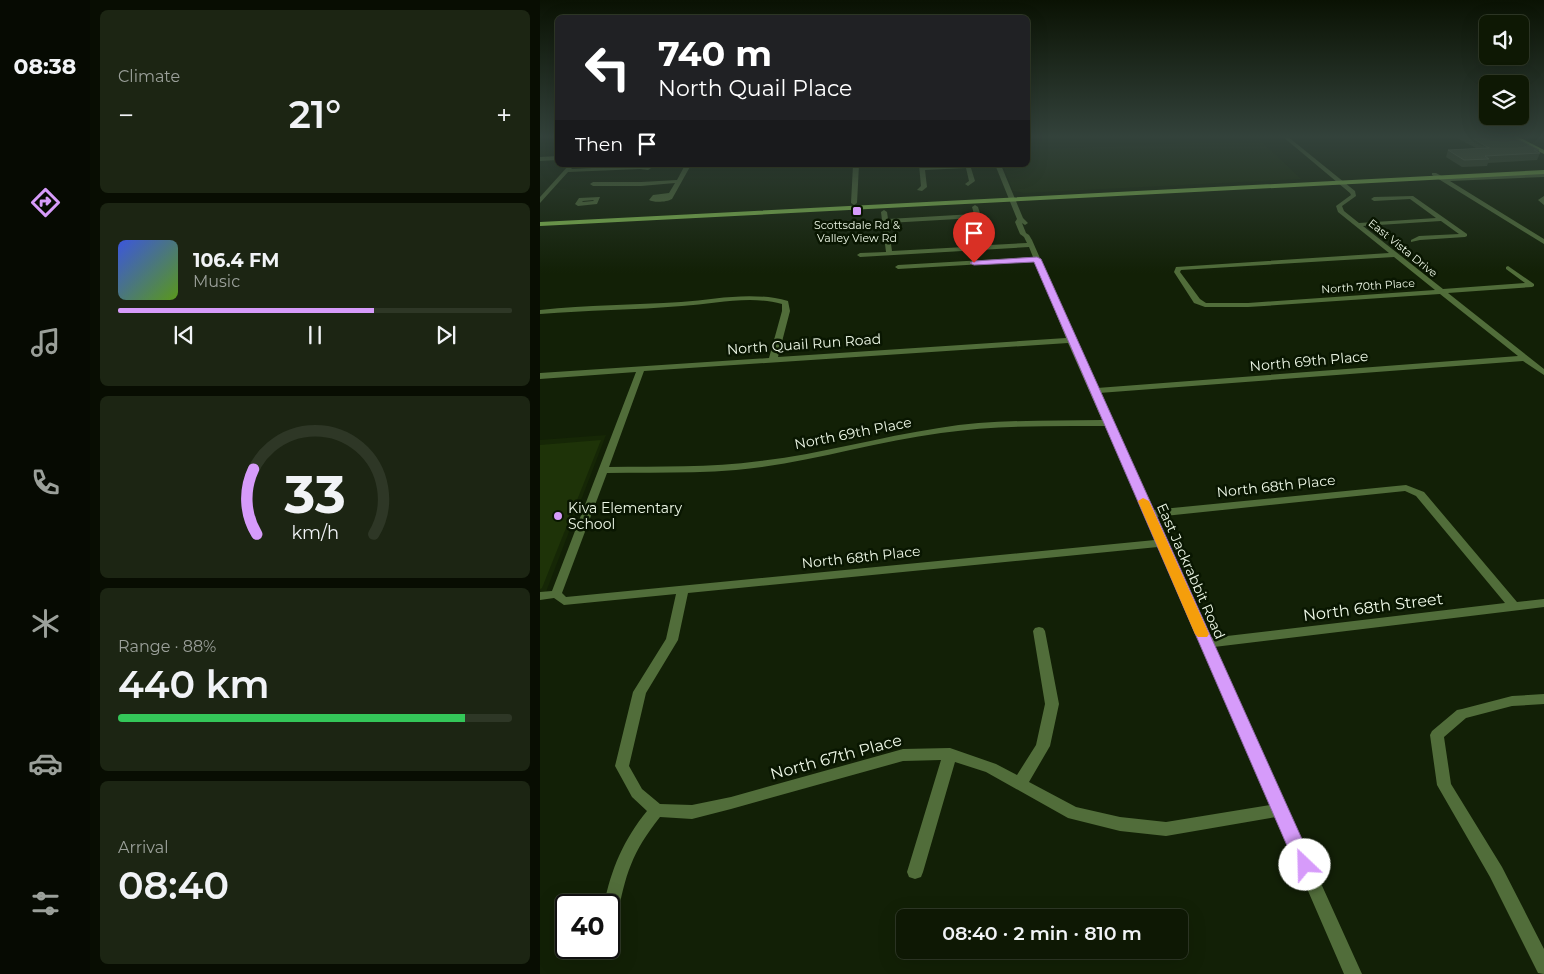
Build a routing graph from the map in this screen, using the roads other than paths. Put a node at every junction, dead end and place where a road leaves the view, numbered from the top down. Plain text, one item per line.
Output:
1 (557, 181) edge
2 (595, 181) edge
3 (674, 181) edge
4 (680, 181) edge
5 (855, 181) edge
6 (923, 181) edge
7 (971, 181) edge
8 (1004, 181) edge
9 (1331, 181) edge
10 (1340, 181) edge
11 (1446, 181) edge
12 (593, 184) junction
13 (968, 184) dead end
14 (920, 190) dead end
15 (671, 195) dead end
16 (1010, 198) junction
17 (582, 199) dead end
18 (1374, 200) dead end
19 (540, 201) edge
20 (854, 203) junction
21 (930, 205) junction
22 (975, 207) dead end
23 (884, 212) dead end
24 (977, 216) junction
25 (927, 218) junction
26 (936, 218) junction
27 (540, 219) edge
28 (1442, 219) junction
29 (886, 221) junction
30 (540, 224) edge
31 (1357, 224) junction
32 (1412, 241) dead end
33 (1544, 242) edge
34 (1031, 244) junction
35 (987, 247) junction
36 (889, 253) junction
37 (860, 255) dead end
38 (1395, 255) junction
39 (1037, 259) junction
40 (898, 268) dead end
41 (1508, 268) dead end
42 (1441, 292) junction
43 (540, 312) edge
44 (1071, 340) junction
45 (1526, 358) junction
46 (773, 360) junction
47 (641, 369) junction
48 (1544, 372) edge
49 (540, 376) edge
50 (1095, 391) junction
51 (1108, 422) junction
52 (603, 470) junction
53 (1149, 514) junction
54 (1162, 543) junction
55 (683, 590) junction
56 (540, 596) edge
57 (560, 598) junction
58 (1544, 603) edge
59 (1515, 606) junction
60 (1039, 631) dead end
61 (1206, 643) junction
62 (1544, 699) edge
63 (950, 754) junction
64 (1020, 784) junction
65 (656, 810) junction
66 (1280, 810) junction
67 (915, 872) dead end
68 (613, 894) edge
69 (1544, 967) edge
70 (1353, 974) edge

1 - 19 street
2 - 12 street
3 - 12 street
4 - 15 street
5 - 20 street
6 - 14 street
7 - 13 street
8 - 16 street, East Jackrabbit Road
9 - 16 main road
10 - 31 street, East Vista Drive
11 - 33 street
12 - 17 street
16 - 20 main road
16 - 21 main road
16 - 34 street, East Jackrabbit Road
18 - 28 street
20 - 27 main road
21 - 25 street
21 - 26 street
21 - 30 main road
22 - 24 street
23 - 29 street
24 - 26 street
24 - 35 street
25 - 26 street
25 - 29 street
28 - 31 street
28 - 32 street
29 - 36 street
31 - 38 street, East Vista Drive
34 - 35 street
34 - 39 street, East Jackrabbit Road
35 - 36 street
36 - 37 street
38 - 42 street, East Vista Drive
38 - 42 street, North 70th Place
39 - 40 street
39 - 44 street, East Jackrabbit Road
41 - 42 street, North 70th Place
42 - 45 street, East Vista Drive
43 - 46 street
44 - 46 street, North Quail Run Road
44 - 50 street, East Jackrabbit Road
45 - 48 street, East Vista Drive
45 - 50 street, North 69th Place
46 - 47 street, North Quail Run Road
47 - 49 street, North Quail Run Road
47 - 52 street
50 - 51 street, East Jackrabbit Road
51 - 52 street, North 69th Place
51 - 53 street, East Jackrabbit Road
52 - 57 street
53 - 54 street, East Jackrabbit Road
53 - 59 street, North 68th Place
54 - 55 street, North 68th Place
54 - 61 street, East Jackrabbit Road
55 - 57 street, North 68th Place
55 - 65 street
56 - 57 street, North 68th Place
58 - 59 street, North 68th Street
59 - 61 street, North 68th Street
60 - 64 street
61 - 66 street, East Jackrabbit Road
62 - 69 street
63 - 64 street, North 67th Place
63 - 65 street, North 67th Place
63 - 67 street
64 - 66 street, North 67th Place
65 - 68 street
66 - 70 street, East Jackrabbit Road

